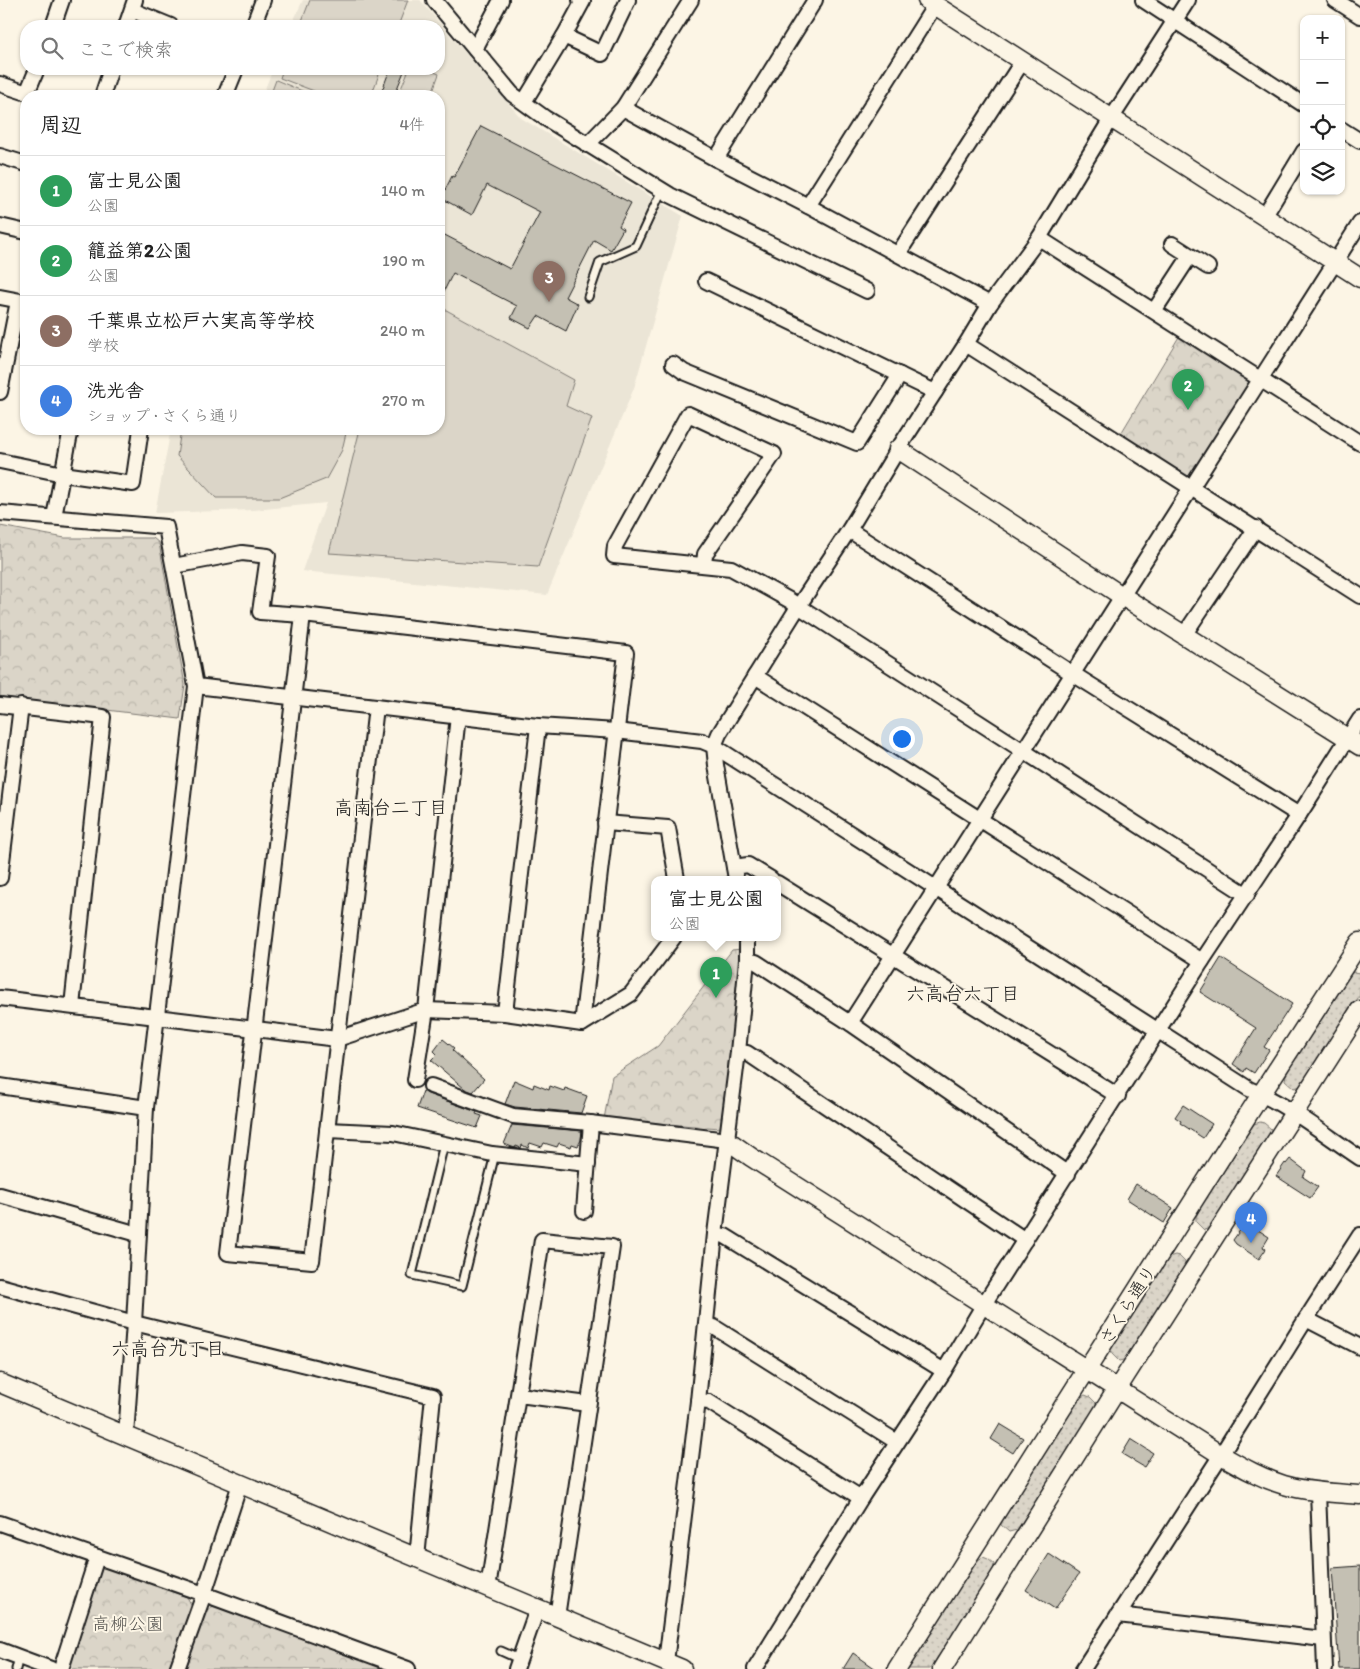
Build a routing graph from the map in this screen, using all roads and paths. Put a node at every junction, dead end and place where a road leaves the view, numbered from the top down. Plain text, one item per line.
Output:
1 (62, 0) edge
2 (263, 0) edge
3 (434, 0) edge
4 (502, 0) edge
5 (580, 0) edge
6 (628, 0) edge
7 (691, 0) edge
8 (815, 0) edge
9 (1142, 0) edge
10 (1188, 0) edge
11 (1335, 0) edge
12 (931, 3) edge
13 (134, 5) edge
14 (1360, 16) edge
15 (55, 20) edge
16 (128, 20) edge
17 (160, 20) edge
18 (255, 20) edge
19 (1175, 21) junction
20 (564, 36) junction
21 (475, 49) junction
22 (1022, 62) junction
23 (35, 75) edge
24 (109, 75) edge
25 (234, 75) edge
26 (0, 84) edge
27 (20, 90) edge
28 (29, 90) edge
29 (104, 90) edge
30 (227, 90) edge
31 (524, 102) junction
32 (1300, 102) edge
33 (623, 108) junction
34 (1111, 119) junction
35 (1345, 132) edge
36 (1360, 141) edge
37 (587, 145) junction
38 (0, 156) edge
39 (1300, 158) edge
40 (716, 159) junction
41 (20, 162) edge
42 (662, 190) junction
43 (808, 206) junction
44 (1264, 217) junction
45 (1360, 223) edge
46 (0, 226) edge
47 (20, 231) edge
48 (1039, 238) junction
49 (1172, 244) dead end
50 (898, 254) junction
51 (1190, 256) junction
52 (1335, 262) junction
53 (1208, 267) dead end
54 (1360, 278) edge
55 (706, 281) dead end
56 (868, 291) dead end
57 (0, 297) edge
58 (588, 297) dead end
59 (20, 302) edge
60 (990, 304) junction
61 (20, 310) edge
62 (1154, 311) junction
63 (966, 344) junction
64 (672, 364) dead end
65 (900, 375) junction
66 (1260, 380) junction
67 (0, 392) edge
68 (935, 392) junction
69 (70, 435) edge
70 (140, 435) edge
71 (1360, 443) edge
72 (898, 449) junction
73 (0, 461) edge
74 (63, 474) junction
75 (1191, 488) junction
76 (0, 513) edge
77 (54, 517) junction
78 (1256, 528) junction
79 (849, 530) junction
80 (704, 565) junction
81 (174, 566) junction
82 (1122, 596) junction
83 (1360, 596) edge
84 (798, 607) junction
85 (304, 615) junction
86 (1184, 635) junction
87 (1073, 674) junction
88 (755, 676) junction
89 (196, 686) junction
90 (294, 698) junction
91 (0, 704) edge
92 (21, 706) junction
93 (376, 707) junction
94 (458, 716) junction
95 (1360, 719) edge
96 (538, 726) junction
97 (616, 731) junction
98 (1354, 742) edge
99 (714, 746) junction
100 (1023, 751) junction
101 (1299, 815) junction
102 (981, 819) junction
103 (605, 823) junction
104 (735, 873) edge
105 (676, 876) edge
106 (766, 876) edge
107 (0, 878) edge
108 (781, 886) edge
109 (936, 888) junction
110 (1247, 895) junction
111 (671, 941) edge
112 (747, 941) edge
113 (1360, 942) edge
114 (893, 956) junction
115 (747, 960) junction
116 (1202, 961) junction
117 (0, 998) edge
118 (72, 1006) junction
119 (426, 1010) junction
120 (1360, 1010) edge
121 (505, 1014) junction
122 (156, 1017) junction
123 (850, 1023) junction
124 (582, 1024) junction
125 (254, 1030) junction
126 (1160, 1030) junction
127 (338, 1039) junction
128 (738, 1052) junction
129 (416, 1080) dead end
130 (0, 1086) edge
131 (431, 1086) dead end
132 (1262, 1094) junction
133 (1118, 1096) junction
134 (146, 1108) junction
135 (1293, 1113) junction
136 (591, 1123) junction
137 (327, 1130) junction
138 (728, 1140) junction
139 (444, 1144) junction
140 (495, 1154) junction
141 (1360, 1158) edge
142 (588, 1164) junction
143 (1068, 1174) junction
144 (0, 1195) edge
145 (584, 1211) dead end
146 (138, 1234) junction
147 (715, 1234) junction
148 (1360, 1235) edge
149 (1025, 1240) junction
150 (0, 1286) edge
151 (984, 1304) junction
152 (1306, 1319) junction
153 (134, 1323) junction
154 (706, 1325) junction
155 (1360, 1347) edge
156 (1088, 1370) junction
157 (944, 1371) junction
158 (0, 1383) edge
159 (1117, 1389) junction
160 (519, 1395) junction
161 (698, 1401) junction
162 (588, 1404) junction
163 (126, 1436) junction
164 (897, 1442) junction
165 (1221, 1455) junction
166 (240, 1484) junction
167 (1318, 1492) junction
168 (1360, 1495) edge
169 (861, 1498) junction
170 (0, 1523) edge
171 (97, 1557) junction
172 (417, 1558) junction
173 (488, 1588) junction
174 (204, 1594) junction
175 (537, 1609) junction
176 (1118, 1615) junction
177 (558, 1617) junction
178 (1323, 1639) junction
179 (0, 1650) edge
180 (501, 1651) dead end
181 (18, 1663) edge
182 (518, 1664) edge
183 (674, 1665) edge
184 (51, 1669) edge
185 (61, 1669) edge
186 (177, 1669) edge
187 (408, 1669) edge
188 (755, 1669) edge
189 (897, 1669) edge
190 (942, 1669) edge
191 (1083, 1669) edge
192 (1325, 1669) edge

1 - 15 street
2 - 18 street
3 - 21 street
4 - 21 street
5 - 20 street
6 - 20 street
7 - 33 street
8 - 40 street
9 - 19 street
10 - 19 street
11 - 14 street
12 - 22 street
12 - 43 street
13 - 16 street
13 - 17 street
19 - 32 street
19 - 34 street
20 - 31 street
21 - 31 street
22 - 34 street
22 - 50 street
23 - 28 street
24 - 29 street
25 - 30 street
26 - 27 street
31 - 37 street
33 - 37 street
33 - 40 street
34 - 44 street
34 - 48 street
35 - 36 street
37 - 42 street
38 - 41 street
39 - 44 street
40 - 43 street
42 - 56 street
42 - 58 lane
43 - 50 street
44 - 52 street
45 - 52 street
46 - 47 street
48 - 60 street
48 - 62 street
49 - 51 street
50 - 60 street
51 - 53 street
51 - 62 street
52 - 54 street
52 - 66 street
55 - 65 street
57 - 59 street
60 - 63 street
61 - 67 street
62 - 66 street
63 - 68 street
63 - 75 street
64 - 65 street
65 - 68 street
66 - 71 street
66 - 75 street
68 - 72 street
69 - 74 street
70 - 74 street
72 - 79 street
72 - 82 street
73 - 74 street
74 - 77 street
75 - 78 street
75 - 82 street
76 - 77 street
77 - 81 street
78 - 83 street
78 - 86 street
79 - 84 street
79 - 87 street
80 - 80 street
80 - 84 street
81 - 85 street
81 - 89 street
82 - 86 street
82 - 87 street
84 - 88 street
84 - 100 street
85 - 90 street
85 - 97 street
86 - 98 street
87 - 100 street
87 - 101 street
88 - 99 street
88 - 102 street
89 - 90 street
89 - 122 street
90 - 93 street
90 - 125 street
91 - 92 street
92 - 107 street
92 - 118 street
93 - 94 street
93 - 127 street
94 - 96 street
94 - 119 street
95 - 98 street
96 - 97 street
96 - 121 street
97 - 99 street
97 - 103 street
98 - 101 street
99 - 104 street
99 - 109 street
100 - 102 street
100 - 110 street
101 - 110 street
102 - 109 street
102 - 116 street
103 - 105 street
103 - 124 street
104 - 106 street
108 - 114 street
109 - 114 street
109 - 126 street
110 - 116 street
111 - 124 street
112 - 115 street
113 - 132 street, さくら通り
114 - 123 street
114 - 133 street
115 - 123 street
115 - 128 street
116 - 126 street
117 - 118 street
118 - 122 street
119 - 121 street
119 - 127 street
119 - 129 street
120 - 135 street, さくら通り
121 - 124 street
122 - 125 street
122 - 134 street
123 - 143 street
125 - 127 street
125 - 137 street
126 - 132 street
126 - 133 street
127 - 137 street
128 - 138 street
128 - 149 street
130 - 134 street
131 - 136 street
132 - 135 street
132 - 156 street, さくら通り
133 - 143 street
134 - 146 street
135 - 141 street
135 - 159 street, さくら通り
136 - 138 street
136 - 142 street
137 - 139 street
138 - 147 street
138 - 151 street
139 - 140 street
139 - 140 lane
140 - 142 street
142 - 145 street
143 - 149 street
144 - 146 street
146 - 153 street
147 - 154 street
147 - 157 street
148 - 152 street
149 - 151 street
150 - 153 street
151 - 156 street
151 - 157 street
152 - 155 street
152 - 165 street
153 - 163 street
153 - 172 street
154 - 161 street
154 - 164 street
156 - 159 street
156 - 189 street, さくら通り
157 - 164 street
158 - 163 street
159 - 165 street
159 - 190 street, さくら通り
160 - 162 street
160 - 162 street
160 - 173 street
161 - 169 street
161 - 183 street
162 - 177 street
163 - 166 street
164 - 169 street
165 - 167 street
165 - 176 street
166 - 172 street
166 - 174 street
167 - 168 street
167 - 178 street
169 - 188 street
170 - 171 street
171 - 174 street
171 - 185 street
172 - 173 street
173 - 175 street
174 - 186 street
174 - 187 street
175 - 177 street
175 - 182 street
176 - 178 street
176 - 191 street
177 - 183 street
178 - 192 street
179 - 181 street
180 - 182 lane
181 - 184 street

